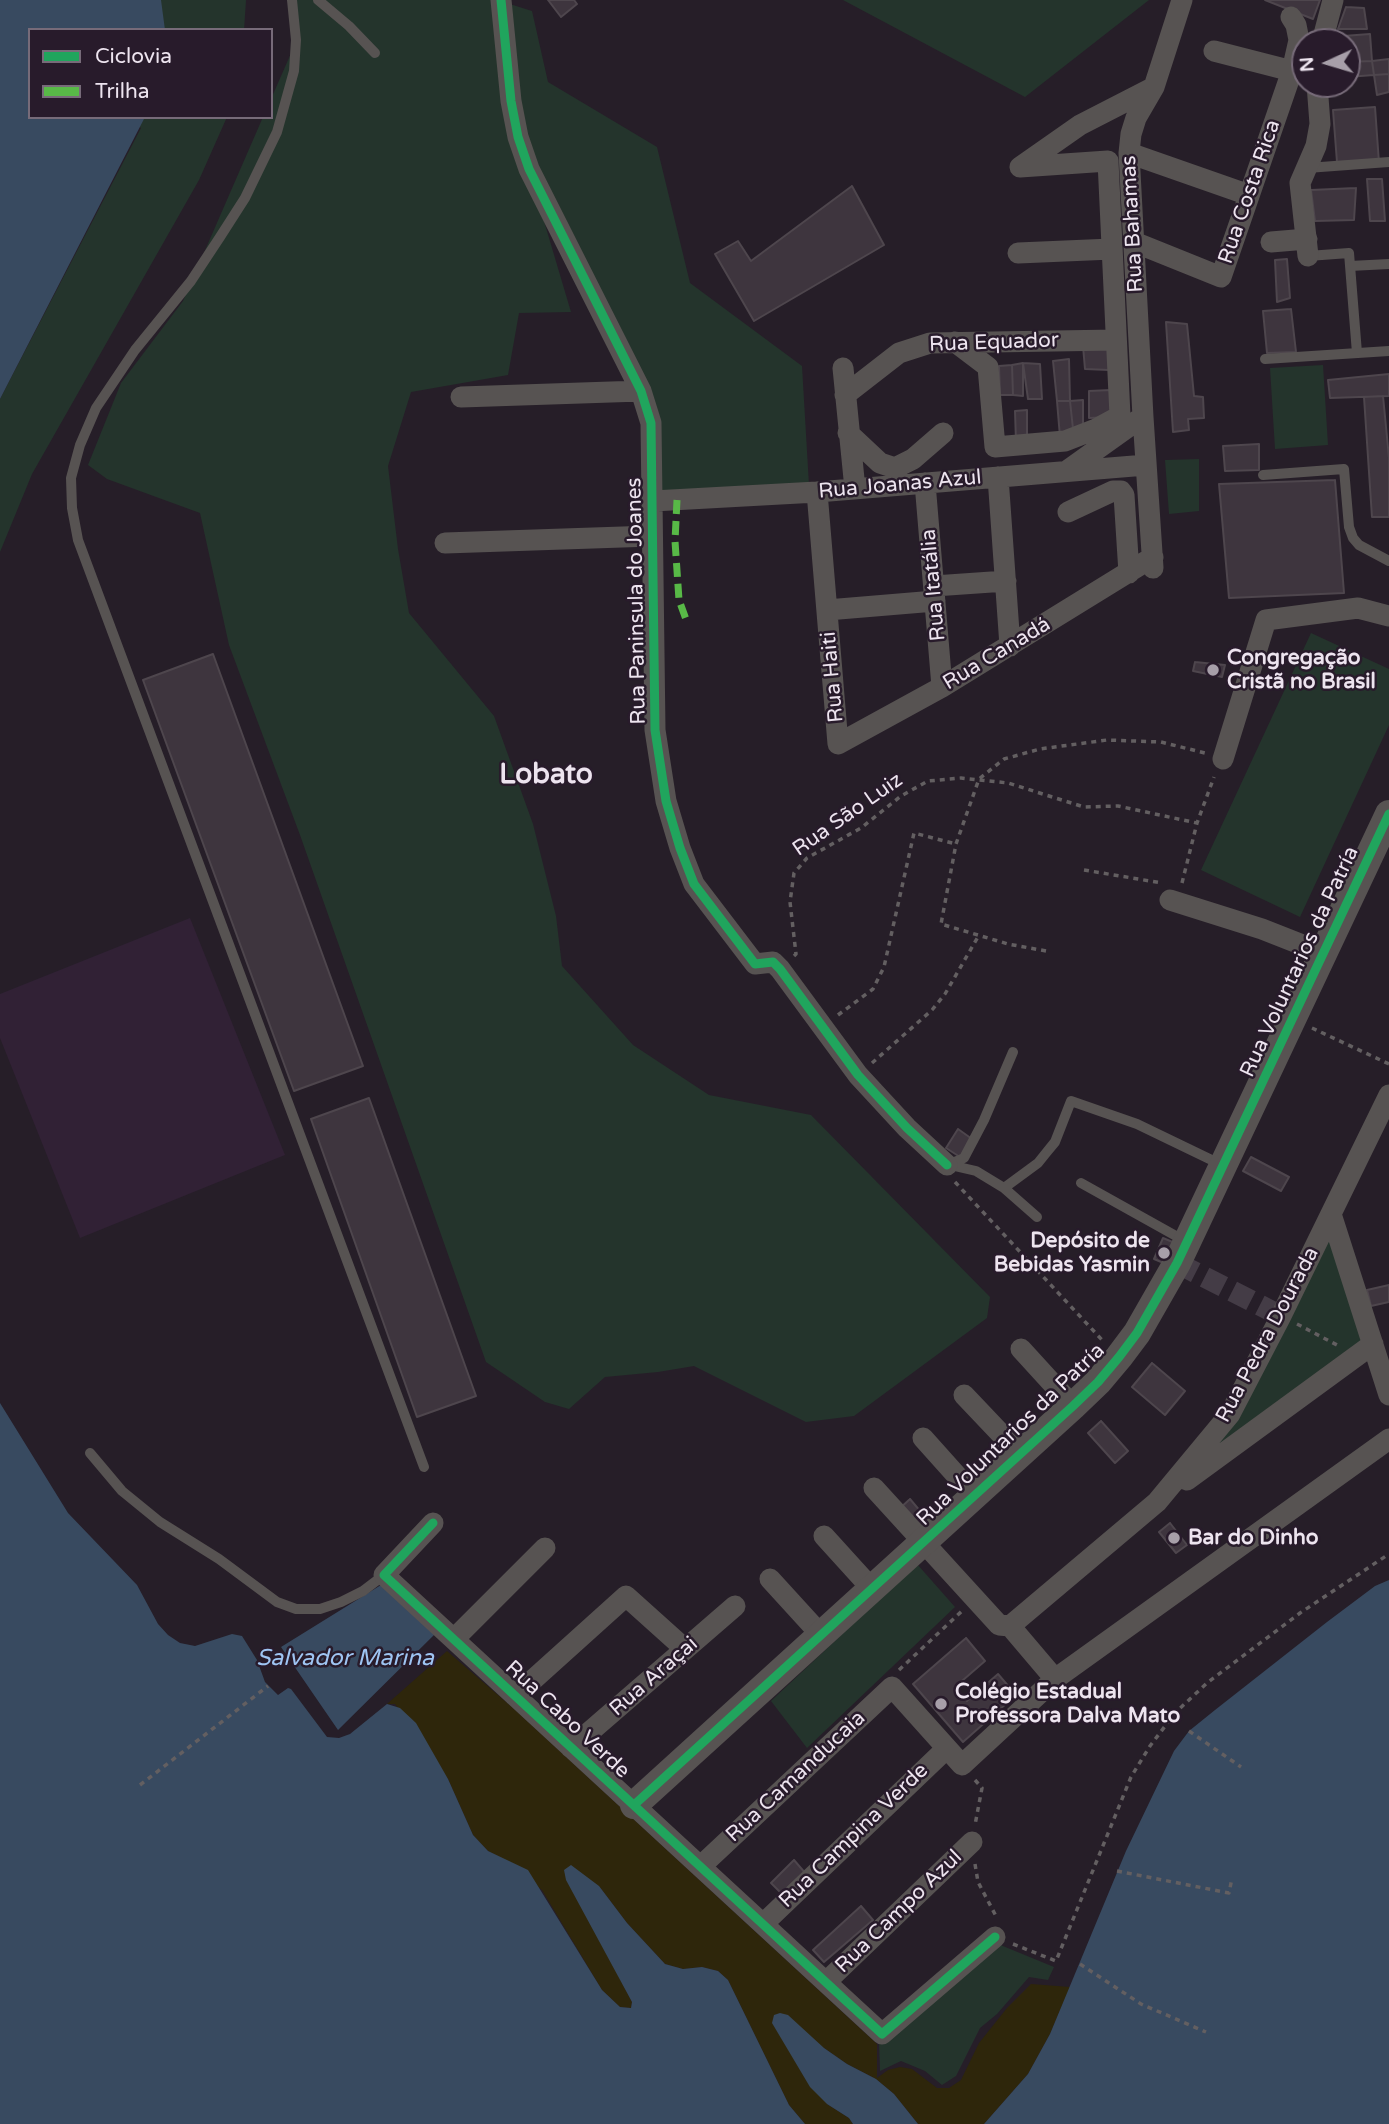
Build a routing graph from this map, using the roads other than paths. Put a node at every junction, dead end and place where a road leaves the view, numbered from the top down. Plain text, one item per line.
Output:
1 (292, 0) edge
2 (318, 0) edge
3 (501, 0) edge
4 (1182, 0) edge
5 (1333, 0) edge
6 (1291, 17) dead end
7 (1297, 28) edge
8 (1326, 28) edge
9 (1214, 51) dead end
10 (375, 53) dead end
11 (1291, 71) edge
12 (1291, 74) edge
13 (1154, 87) junction
14 (1318, 98) edge
15 (1129, 153) junction
16 (1389, 162) edge
17 (1307, 168) junction
18 (1249, 195) junction
19 (1133, 242) junction
20 (1271, 242) dead end
21 (1307, 247) junction
22 (1112, 249) junction
23 (1018, 253) dead end
24 (1389, 264) edge
25 (1350, 266) junction
26 (1116, 340) junction
27 (956, 342) junction
28 (1389, 351) edge
29 (1357, 353) junction
30 (1265, 359) dead end
31 (842, 368) dead end
32 (641, 391) junction
33 (845, 395) junction
34 (461, 397) dead end
35 (1120, 416) joint
36 (1143, 417) junction
37 (848, 433) junction
38 (943, 433) dead end
39 (1146, 465) junction
40 (1068, 470) junction
41 (1263, 475) dead end
42 (998, 477) junction
43 (925, 483) junction
44 (855, 489) junction
45 (817, 492) junction
46 (653, 501) junction
47 (1068, 512) dead end
48 (652, 536) junction
49 (445, 543) dead end
50 (1389, 561) edge
51 (1153, 564) joint
52 (1129, 573) junction
53 (1006, 581) junction
54 (934, 594) junction
55 (827, 610) junction
56 (1389, 616) edge
57 (1010, 646) junction
58 (942, 687) junction
59 (838, 744) joint
60 (1223, 759) road end
61 (1389, 814) edge
62 (1176, 896) road end
63 (1323, 953) junction
64 (1013, 1052) dead end
65 (1387, 1107) edge
66 (947, 1165) junction
67 (1223, 1166) junction
68 (1081, 1183) dead end
69 (1004, 1188) junction
70 (1331, 1214) junction
71 (1037, 1217) dead end
72 (1187, 1243) junction
73 (1021, 1349) dead end
74 (1365, 1350) junction
75 (964, 1395) dead end
76 (1389, 1395) edge
77 (1073, 1406) junction
78 (923, 1438) dead end
79 (1389, 1439) edge
80 (90, 1453) dead end
81 (1020, 1454) junction
82 (424, 1467) dead end
83 (873, 1488) dead end
84 (974, 1496) junction
85 (1157, 1502) junction
86 (433, 1523) dead end
87 (824, 1536) dead end
88 (923, 1543) junction
89 (544, 1548) dead end
90 (384, 1574) junction
91 (770, 1579) dead end
92 (873, 1590) junction
93 (736, 1606) dead end
94 (1010, 1626) junction
95 (822, 1636) junction
96 (454, 1639) junction
97 (685, 1649) junction
98 (1055, 1679) junction
99 (515, 1696) junction
100 (572, 1748) junction
101 (946, 1749) junction
102 (634, 1805) junction
103 (972, 1842) dead end
104 (701, 1866) junction
105 (763, 1924) junction
106 (995, 1937) road end
107 (826, 1982) junction

1 - 82 lane
2 - 10 lane
3 - 32 street, Rua Paninsula do Joanes
4 - 13 street, Rua Bahamas
5 - 8 street
6 - 7 street, Rua Costa Rica
9 - 11 street
12 - 18 street, Rua Costa Rica
13 - 15 street, Rua Bahamas
13 - 22 street, Rua Bahamas
14 - 17 street
15 - 18 street
15 - 19 street, Rua Bahamas
16 - 17 lane
17 - 21 street
18 - 19 street, Rua Costa Rica
19 - 36 street, Rua Bahamas
20 - 21 street
21 - 25 lane
22 - 23 street
22 - 26 street, Rua Bahamas
24 - 25 lane
25 - 29 lane
26 - 27 street, Rua Equador
26 - 35 street, Rua Bahamas
27 - 33 street, Rua Equador
27 - 35 street, Rua Joanas Azul
28 - 29 lane
29 - 30 lane
31 - 33 street
32 - 34 street
32 - 46 street, Rua Paninsula do Joanes
33 - 37 street
36 - 39 street, Rua Bahamas
36 - 40 street
37 - 38 street
37 - 44 street
39 - 40 street, Rua Joanas Azul
39 - 51 street, Rua Bahamas
40 - 42 street, Rua Joanas Azul
41 - 50 lane
42 - 43 street, Rua Joanas Azul
42 - 53 street
43 - 44 street, Rua Joanas Azul
43 - 54 street, Rua Itatália
44 - 45 street, Rua Joanas Azul
45 - 46 street, Rua Joanas Azul
45 - 55 street, Rua Haiti
46 - 48 street, Rua Paninsula do Joanes
47 - 52 street
48 - 49 street
48 - 66 street, Rua Paninsula do Joanes
51 - 52 street, Rua Canadá
52 - 57 street, Rua Canadá
53 - 54 street, Rua Haiti
53 - 57 street
54 - 55 street, Rua Haiti
54 - 58 street, Rua Itatália
55 - 59 street, Rua Haiti
56 - 60 street
57 - 58 street, Rua Canadá
58 - 59 street, Rua Canadá
61 - 63 street, Rua Voluntarios da Patría
62 - 63 street
63 - 67 street, Rua Voluntarios da Patría
64 - 66 lane
65 - 70 street, Rua Pedra Dourada
66 - 69 lane
67 - 69 lane
67 - 72 street, Rua Voluntarios da Patría
68 - 72 lane
69 - 71 lane
70 - 74 street
70 - 85 street, Rua Pedra Dourada
72 - 77 street, Rua Voluntarios da Patría
73 - 77 street
74 - 76 street
74 - 85 street
75 - 81 street
77 - 81 street, Rua Voluntarios da Patría
78 - 84 street
79 - 98 street
80 - 90 lane
81 - 84 street, Rua Voluntarios da Patría
83 - 88 street
84 - 88 street, Rua Voluntarios da Patría
85 - 94 street, Rua Pedra Dourada
86 - 90 street
87 - 92 street
88 - 92 street, Rua Voluntarios da Patría
88 - 94 street
89 - 96 street
90 - 96 street, Rua Cabo Verde
91 - 95 street
92 - 95 street, Rua Voluntarios da Patría
93 - 97 street, Rua Araçai
94 - 98 street
95 - 102 street, Rua Voluntarios da Patría
96 - 99 street, Rua Cabo Verde
97 - 99 street
97 - 100 street, Rua Araçai
98 - 101 street
99 - 100 street, Rua Cabo Verde
100 - 102 street, Rua Cabo Verde
101 - 104 street, Rua Camanducaia
101 - 105 street, Rua Campina Verde
102 - 104 street, Rua Cabo Verde
103 - 107 street, Rua Campo Azul
104 - 105 street, Rua Cabo Verde
105 - 107 street, Rua Cabo Verde
106 - 107 street, Rua Cabo Verde

